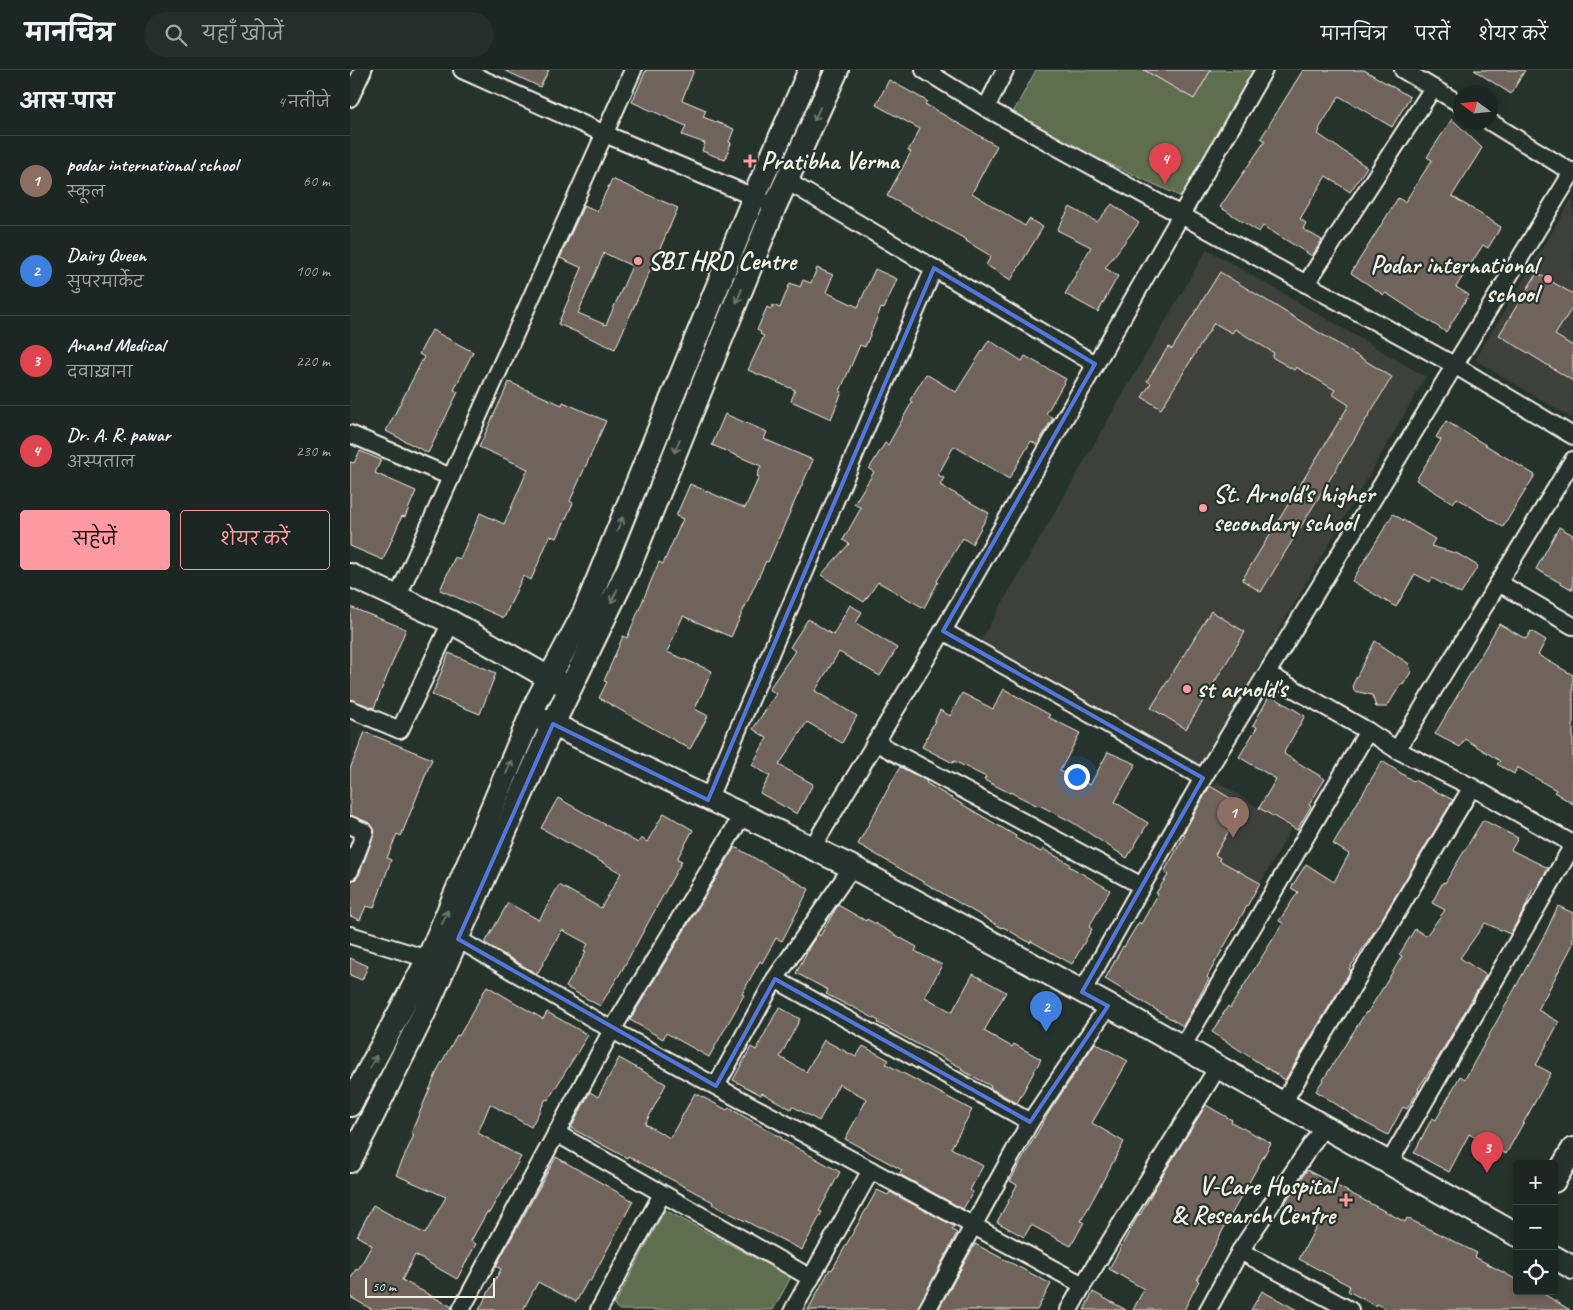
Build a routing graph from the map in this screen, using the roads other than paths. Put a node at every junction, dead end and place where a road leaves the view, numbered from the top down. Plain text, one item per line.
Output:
1 (363, 70) edge
2 (462, 70) edge
3 (633, 70) edge
4 (810, 70) edge
5 (837, 70) edge
6 (924, 70) edge
7 (1005, 70) edge
8 (1264, 70) edge
9 (1403, 70) edge
10 (485, 75) edge
11 (1433, 88) junction
12 (350, 98) edge
13 (1453, 100) edge
14 (986, 108) junction
15 (1498, 127) edge
16 (605, 134) junction
17 (1573, 172) edge
18 (787, 181) junction
19 (754, 197) junction
20 (775, 206) junction
21 (1181, 216) junction
22 (934, 268) junction
23 (1306, 284) junction
24 (1095, 364) junction
25 (1454, 366) junction
26 (350, 434) edge
27 (1573, 436) edge
28 (1573, 460) edge
29 (451, 477) junction
30 (350, 575) edge
31 (1499, 583) junction
32 (398, 596) junction
33 (451, 622) junction
34 (1573, 626) edge
35 (943, 631) junction
36 (1268, 674) junction
37 (549, 678) junction
38 (571, 687) junction
39 (350, 709) edge
40 (531, 715) junction
41 (553, 724) junction
42 (1368, 731) junction
43 (876, 742) junction
44 (1397, 750) junction
45 (1203, 778) junction
46 (1472, 787) junction
47 (708, 800) junction
48 (742, 816) junction
49 (350, 826) edge
50 (1573, 845) edge
51 (812, 848) junction
52 (852, 867) junction
53 (350, 870) edge
54 (1142, 886) junction
55 (350, 935) edge
56 (458, 939) junction
57 (428, 959) junction
58 (775, 979) junction
59 (1082, 992) junction
60 (1108, 1006) junction
61 (612, 1030) junction
62 (1182, 1047) junction
63 (1218, 1066) junction
64 (716, 1086) junction
65 (1283, 1103) junction
66 (350, 1105) edge
67 (1030, 1122) junction
68 (1324, 1126) junction
69 (556, 1133) junction
70 (1573, 1149) edge
71 (350, 1161) edge
72 (1389, 1163) junction
73 (871, 1170) junction
74 (1558, 1174) edge
75 (662, 1194) junction
76 (973, 1226) junction
77 (1513, 1233) edge
78 (1240, 1251) junction
79 (1558, 1259) edge
80 (1573, 1268) edge
81 (811, 1278) junction
82 (1083, 1285) junction
83 (461, 1310) edge
84 (600, 1310) edge
85 (793, 1310) edge
86 (927, 1310) edge
87 (1070, 1310) edge
88 (1208, 1310) edge
89 (1350, 1310) edge

1 - 12 street
2 - 10 street
3 - 16 street
4 - 19 main road
5 -> 18 main road
6 - 14 street
7 - 14 street
8 - 21 street
9 - 11 street
10 - 16 street
11 - 13 street
11 - 23 street
14 - 21 street
15 - 17 street
16 - 19 street
16 - 29 street
17 - 25 street
18 - 20 main road
18 - 22 street
19 - 20 street
37 -> 19 main road
20 -> 38 main road
21 - 23 street
21 - 24 street
22 - 24 street
22 - 47 street
23 - 25 street
24 - 35 street
25 - 27 street
25 - 36 street
26 - 29 street
28 - 31 street
29 - 32 street
30 - 32 main road
31 - 34 street
31 - 44 street
32 - 33 main road
33 - 37 main road
33 - 39 street
35 - 43 street
35 - 45 street
36 - 42 street
36 - 45 street
37 - 38 main road
37 - 40 main road
38 - 41 main road
40 - 41 main road
57 -> 40 main road
41 - 47 main road
41 - 56 main road
42 - 44 street
42 - 62 street
43 - 51 street
43 - 54 street
44 - 46 street
45 - 54 street
46 - 50 street
46 - 65 street
47 - 48 main road
48 - 51 main road
48 - 61 street
49 - 53 street
50 - 72 street
51 - 52 main road
52 - 58 street
52 - 59 main road
54 - 59 street
55 - 57 street
56 - 61 street
56 - 71 main road
66 -> 57 main road
58 - 64 street
58 - 67 street
59 - 60 main road
60 - 62 main road
60 - 67 street
61 - 64 street
61 - 69 street
62 - 63 main road
63 - 65 main road
63 - 82 street
64 - 73 street
65 - 68 main road
67 - 76 street
68 - 72 main road
68 - 78 street
69 - 75 street
69 - 83 street
70 - 74 main road
72 - 77 main road
73 - 76 street
73 - 81 street
75 - 81 street
75 - 84 street
76 - 82 street
76 - 86 street
78 - 88 street
78 - 89 street
79 - 80 main road
81 - 85 street
82 - 87 street

